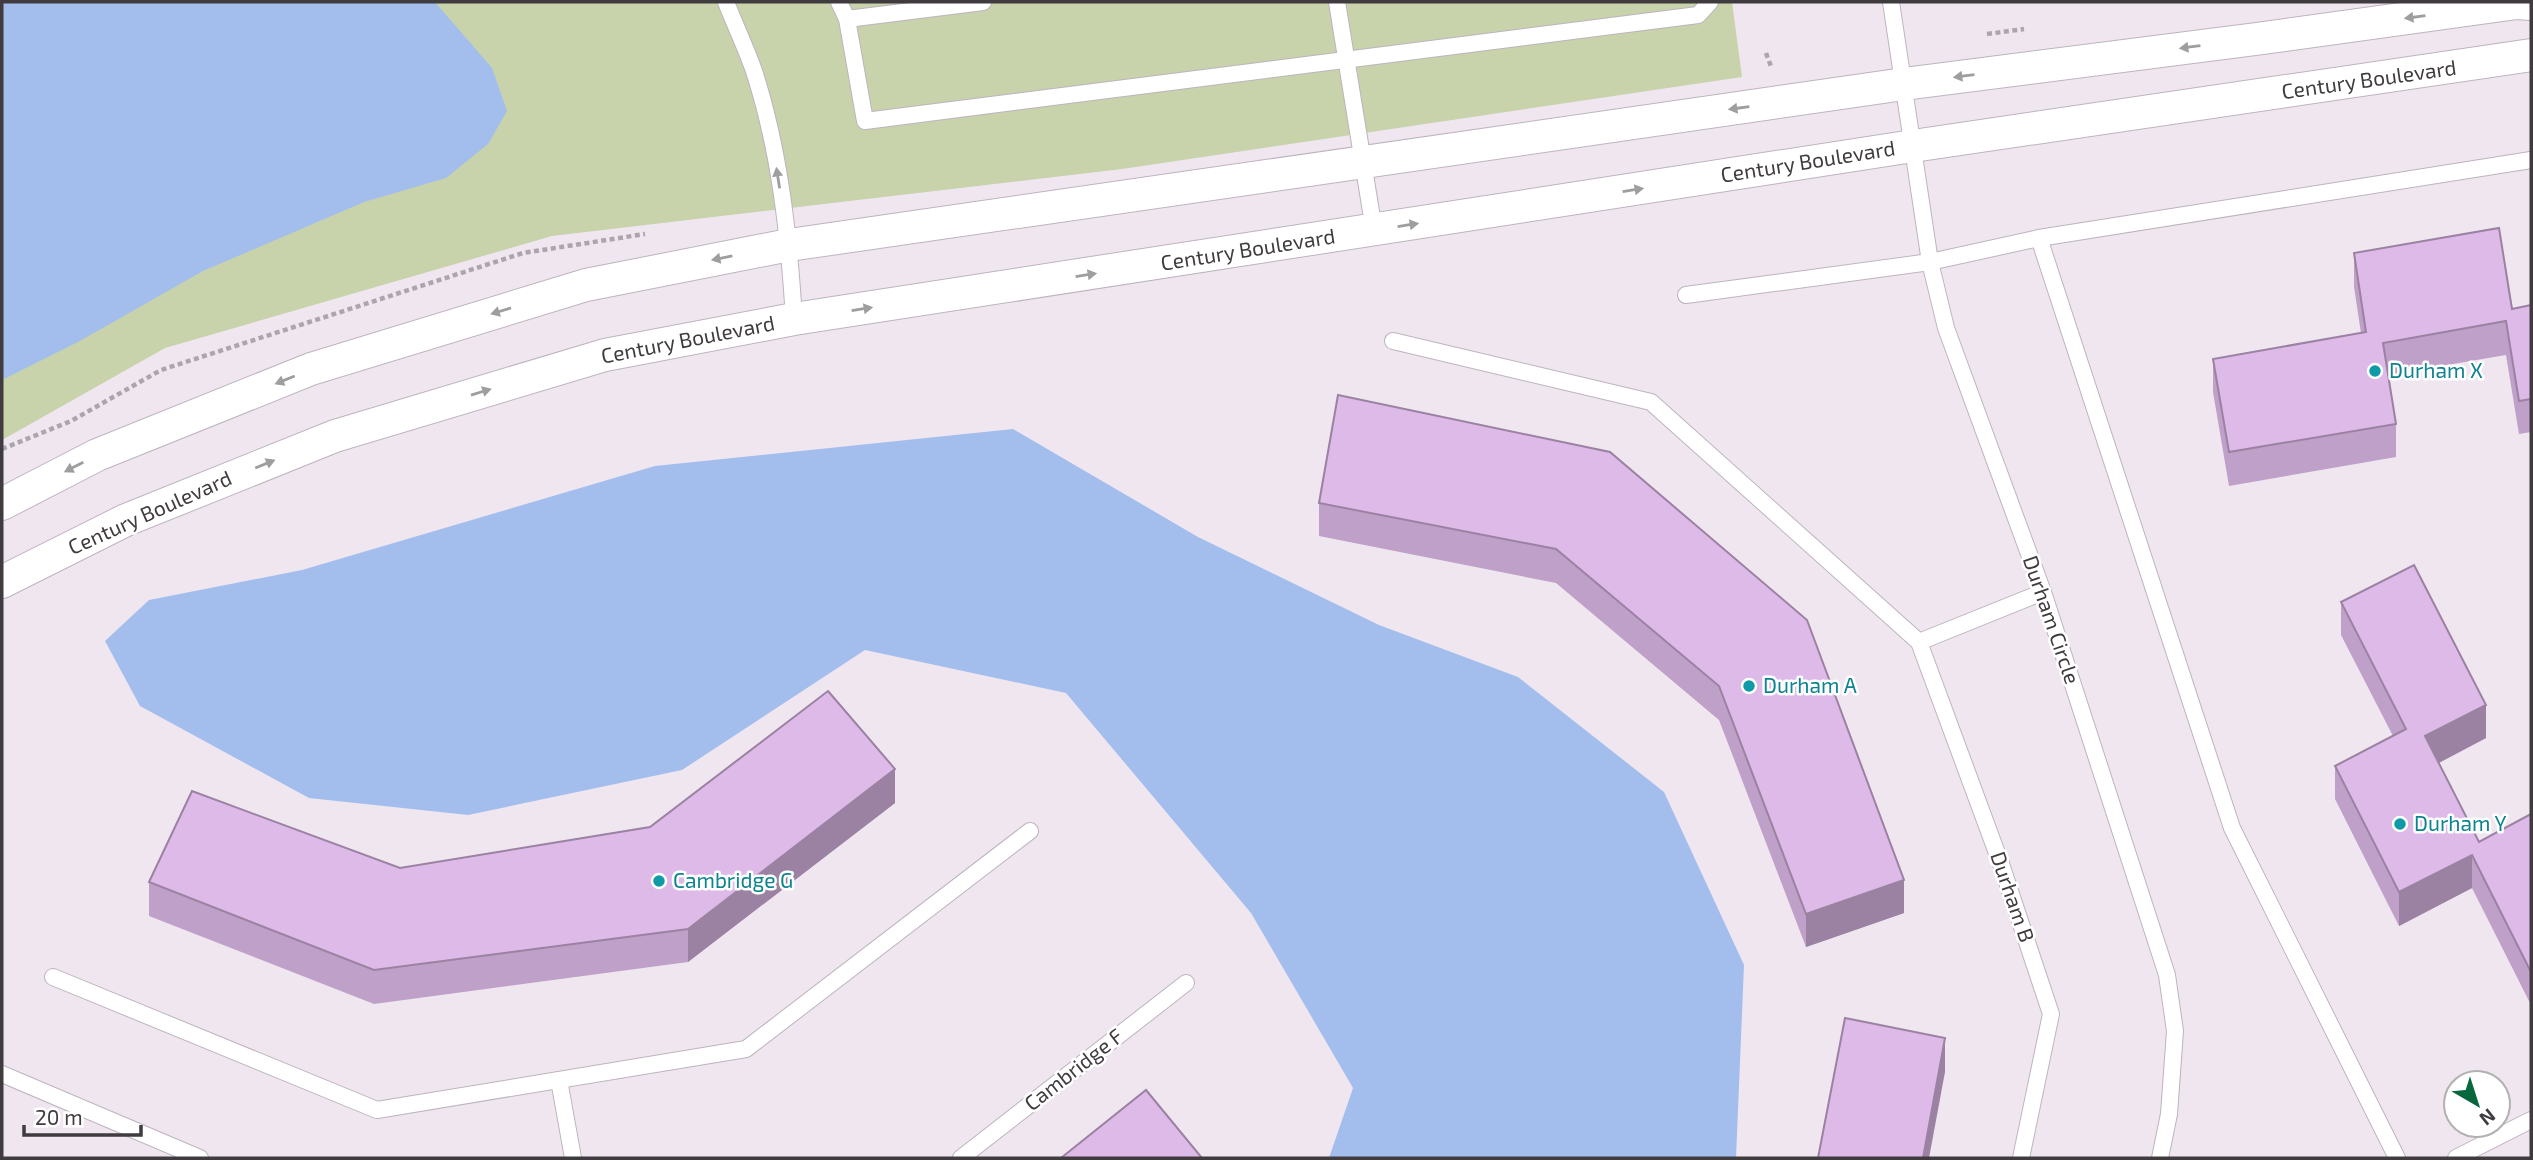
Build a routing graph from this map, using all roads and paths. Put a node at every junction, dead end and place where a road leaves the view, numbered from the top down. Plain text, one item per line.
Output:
1 (726, 2) edge
2 (839, 2) edge
3 (983, 2) edge
4 (1337, 2) edge
5 (1710, 2) edge
6 (1891, 2) edge
7 (2531, 4) edge
8 (847, 19) junction
9 (2531, 55) edge
10 (1347, 60) junction
11 (1904, 84) junction
12 (1913, 146) junction
13 (2531, 160) edge
14 (1364, 162) junction
15 (1374, 230) junction
16 (2039, 238) junction
17 (789, 245) junction
18 (1930, 262) junction
19 (1686, 295) dead end
20 (794, 319) junction
21 (1393, 341) dead end
22 (2, 504) edge
23 (2, 582) edge
24 (2043, 592) junction
25 (1919, 642) junction
26 (1030, 831) dead end
27 (53, 977) dead end
28 (1186, 983) dead end
29 (2, 1074) edge
30 (559, 1080) junction
31 (2531, 1120) edge
32 (200, 1158) edge
33 (573, 1158) edge
34 (961, 1158) edge
35 (2021, 1158) edge
36 (2160, 1158) edge
37 (2397, 1158) edge
38 (2456, 1158) edge

17 -> 1 lane
2 - 8 lane
3 - 8 lane
4 - 10 lane
5 - 10 lane
6 - 11 lane, Durham Circle
7 -> 11 street
8 - 10 lane
9 - 12 street, Century Boulevard
10 - 14 lane
11 - 12 lane, Durham Circle
11 -> 14 street
15 -> 12 street, Century Boulevard
12 - 18 lane, Durham Circle
13 - 16 lane
14 - 15 lane
14 - 17 street
20 -> 15 street, Century Boulevard
16 - 18 lane
16 - 37 lane
17 - 20 lane
17 -> 22 street
18 - 19 lane
18 - 24 lane, Durham Circle
23 -> 20 street, Century Boulevard
21 - 25 lane
24 - 25 lane
24 - 36 lane, Durham Circle
25 - 35 lane, Durham B
26 - 30 lane
27 - 30 lane
28 - 34 lane, Cambridge F
29 - 32 lane
30 - 33 lane
31 - 38 lane

